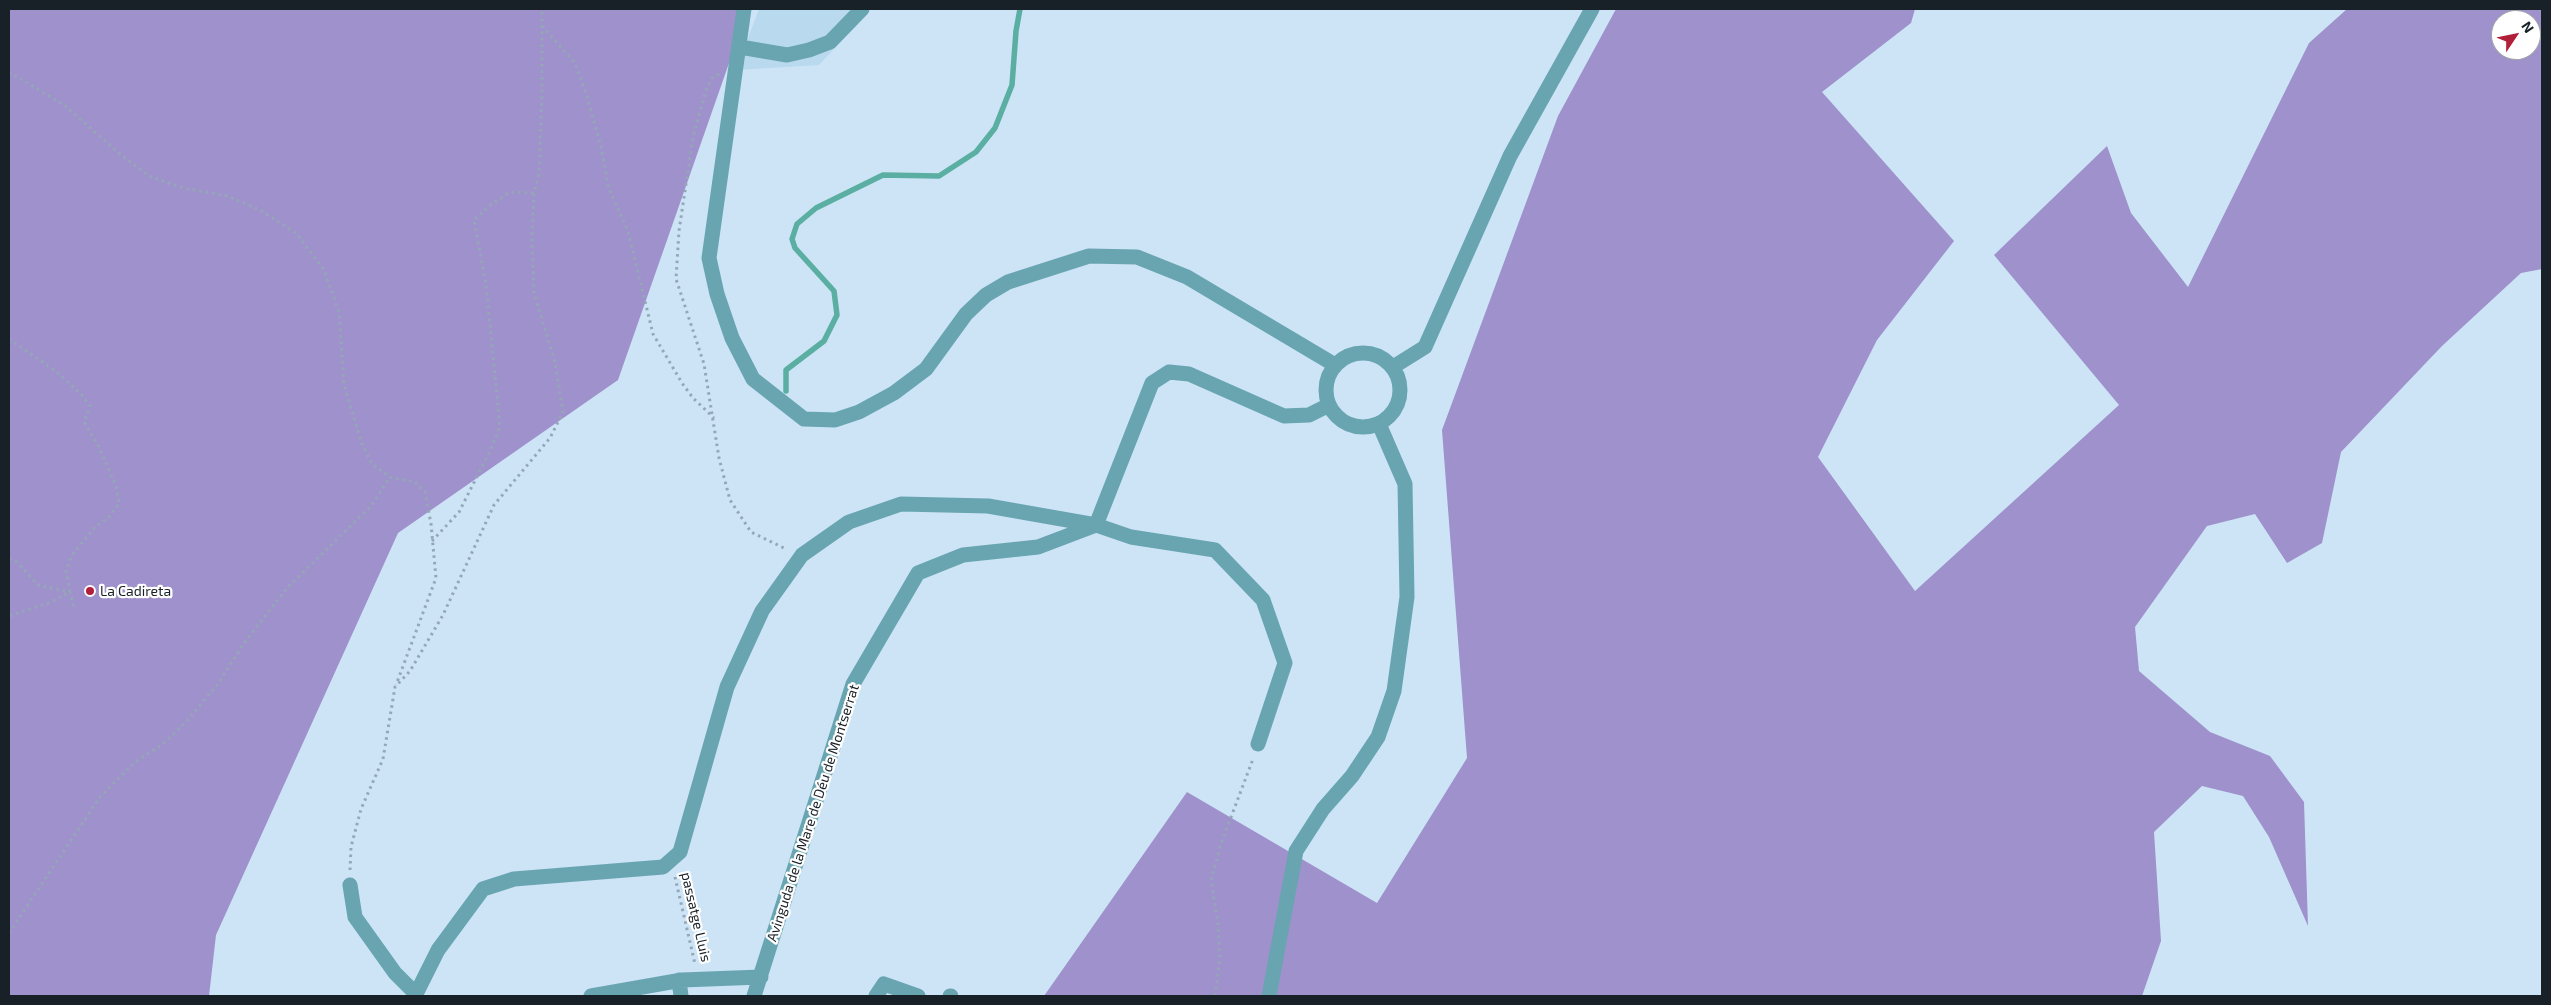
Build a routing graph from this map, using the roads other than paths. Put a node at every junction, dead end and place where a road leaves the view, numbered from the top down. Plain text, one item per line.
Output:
1 (744, 9) edge
2 (862, 9) edge
3 (1592, 9) edge
4 (740, 47) junction
5 (1334, 365) junction
6 (1392, 367) junction
7 (1329, 405) junction
8 (1379, 424) junction
9 (1096, 525) junction
10 (1258, 744) road end
11 (350, 885) road end
12 (761, 977) junction
13 (679, 980) junction
14 (415, 995) edge
15 (591, 996) edge
16 (681, 996) edge
17 (754, 996) edge
18 (876, 996) edge
19 (918, 996) edge
20 (1269, 996) edge

1 - 4 street
2 - 4 street
3 - 6 street
4 - 5 street
5 - 6 street
5 - 7 street
6 - 8 street
7 - 8 street
7 - 9 street
8 - 20 street
9 - 10 street
9 - 12 street, Avinguda de la Mare de Déu de Montserrat
9 - 14 street
11 - 14 street
12 - 13 street
12 - 17 street, Avinguda de la Mare de Déu de Montserrat
13 - 15 street
13 - 16 street
18 - 19 street

